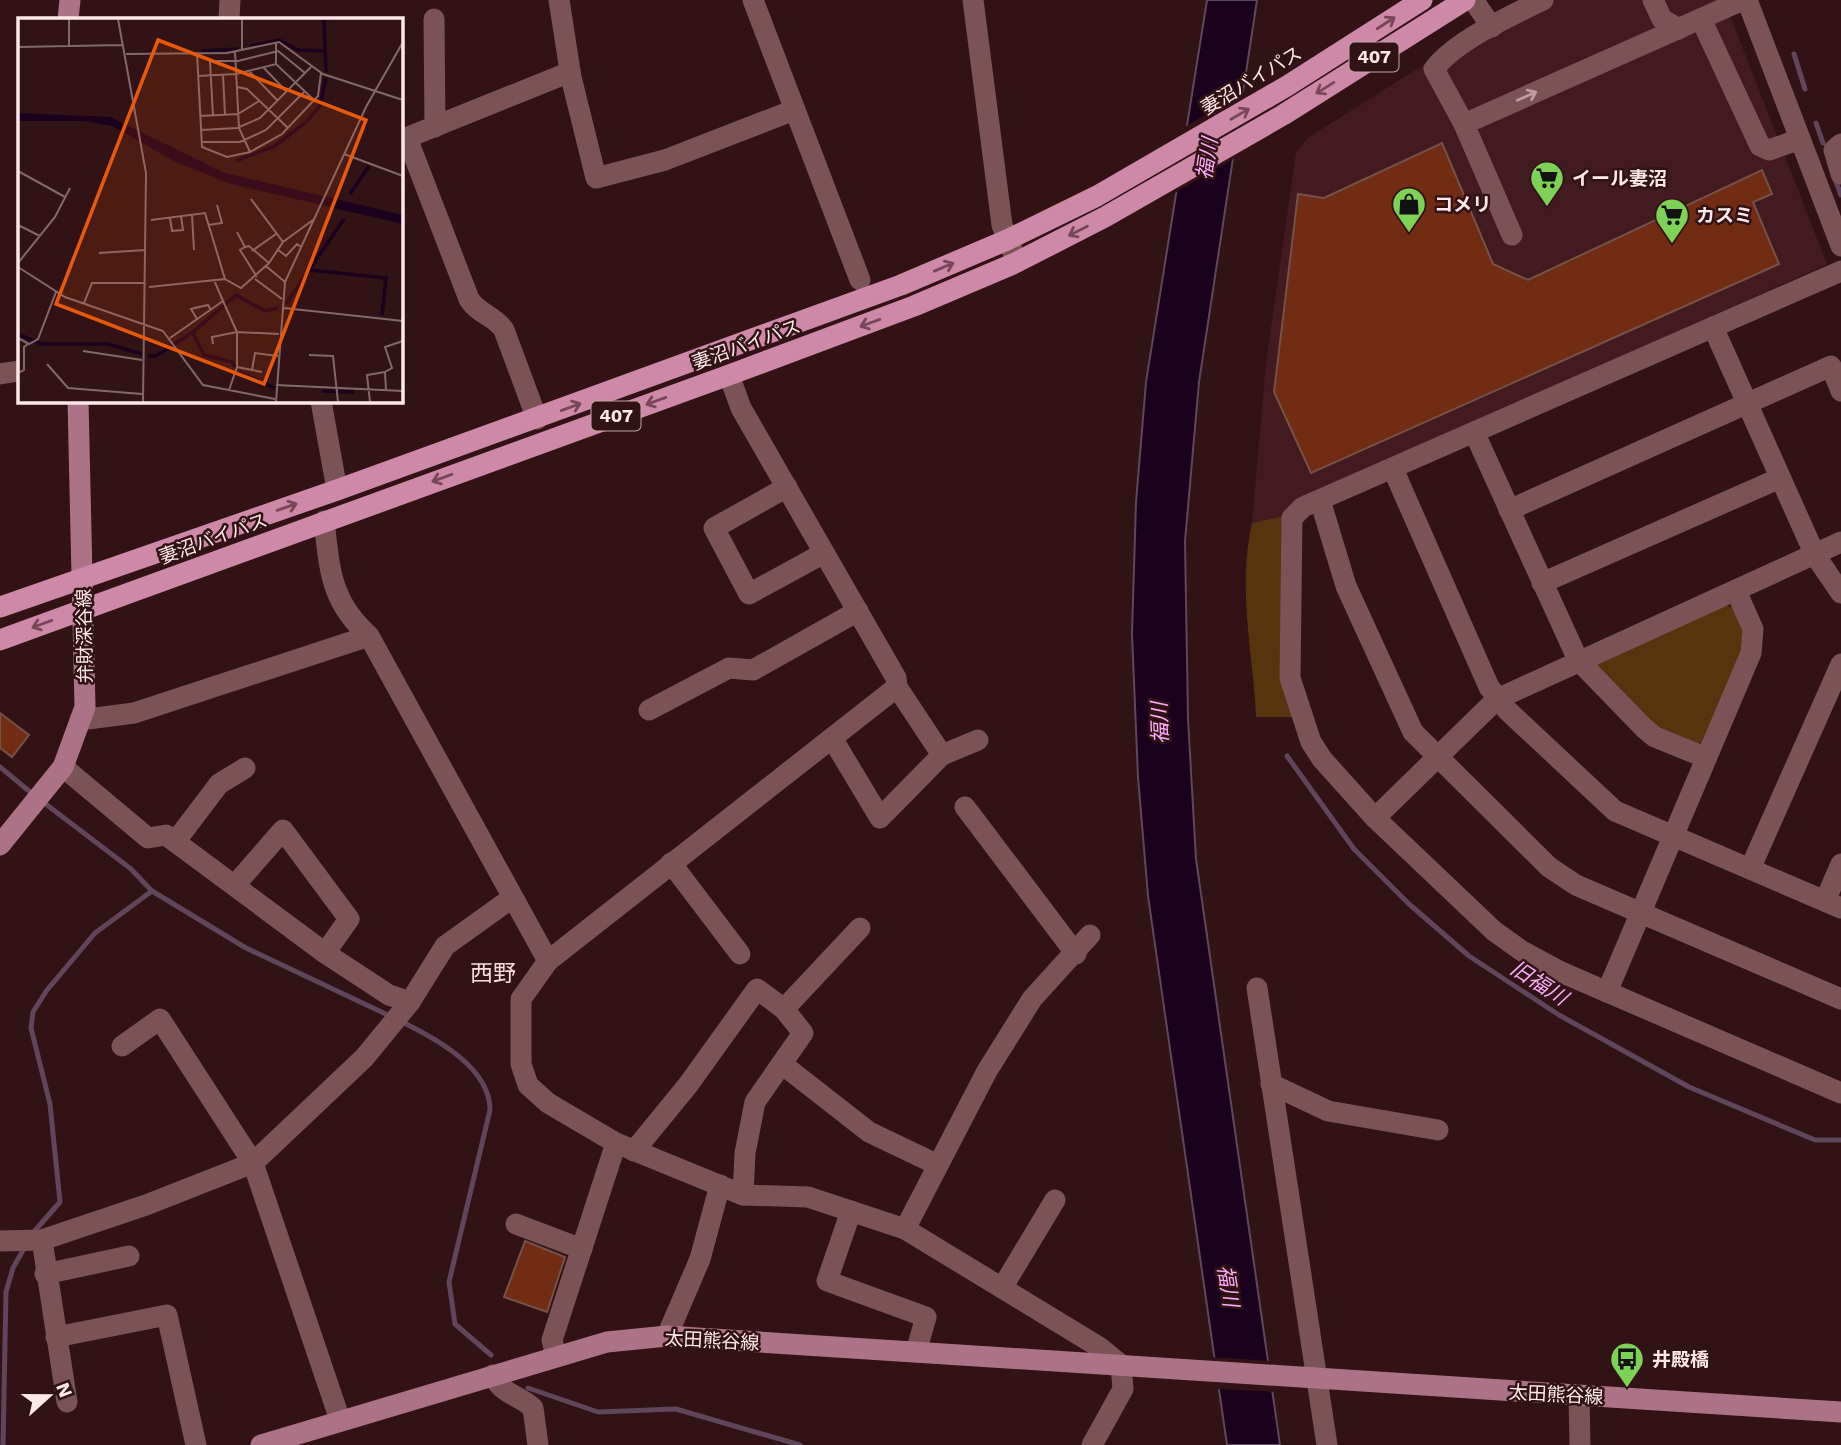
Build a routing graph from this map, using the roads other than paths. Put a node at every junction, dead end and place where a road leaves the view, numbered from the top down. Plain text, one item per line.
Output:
1 (70, 0) edge
2 (230, 0) edge
3 (559, 0) edge
4 (753, 0) edge
5 (974, 0) edge
6 (1422, 0) edge
7 (1465, 0) edge
8 (1473, 0) edge
9 (1543, 0) edge
10 (1653, 0) edge
11 (1664, 0) edge
12 (1745, 0) edge
13 (1700, 17) edge
14 (68, 18) edge
15 (229, 18) edge
16 (434, 19) dead end
17 (1492, 27) junction
18 (570, 72) junction
19 (794, 110) junction
20 (1464, 124) junction
21 (435, 127) junction
22 (404, 139) edge
23 (1800, 139) junction
24 (1841, 144) edge
25 (1841, 174) edge
26 (1512, 235) dead end
27 (1007, 240) junction
28 (1841, 246) edge
29 (1017, 262) junction
30 (1841, 271) edge
31 (860, 280) dead end
32 (1713, 327) junction
33 (18, 371) edge
34 (0, 374) edge
35 (729, 375) junction
36 (1841, 391) edge
37 (78, 402) edge
38 (321, 402) edge
39 (1746, 402) junction
40 (537, 419) junction
41 (504, 431) junction
42 (1475, 434) junction
43 (512, 453) junction
44 (1393, 469) junction
45 (1780, 478) junction
46 (787, 487) junction
47 (337, 490) junction
48 (1320, 500) junction
49 (1509, 510) junction
50 (324, 522) junction
51 (1841, 542) edge
52 (824, 553) junction
53 (1815, 555) junction
54 (83, 576) junction
55 (1542, 583) junction
56 (1737, 591) junction
57 (1841, 593) edge
58 (0, 607) edge
59 (84, 609) junction
60 (858, 611) junction
61 (369, 636) junction
62 (0, 640) edge
63 (1578, 660) junction
64 (1841, 664) edge
65 (897, 687) junction
66 (1497, 699) junction
67 (649, 710) dead end
68 (80, 720) junction
69 (832, 738) junction
70 (978, 740) dead end
71 (942, 755) junction
72 (1435, 757) junction
73 (1704, 757) junction
74 (63, 767) junction
75 (245, 768) dead end
76 (965, 807) dead end
77 (1375, 818) junction
78 (1671, 835) junction
79 (175, 842) junction
80 (0, 845) edge
81 (671, 863) junction
82 (1841, 864) edge
83 (1750, 869) junction
84 (235, 886) junction
85 (512, 898) junction
86 (1833, 905) edge
87 (1639, 912) junction
88 (860, 928) dead end
89 (1090, 935) dead end
90 (325, 953) junction
91 (740, 954) dead end
92 (1076, 954) junction
93 (548, 961) junction
94 (1257, 988) dead end
95 (1606, 992) junction
96 (1841, 999) edge
97 (410, 1002) junction
98 (784, 1009) junction
99 (122, 1046) dead end
100 (782, 1064) junction
101 (1271, 1084) junction
102 (1840, 1090) edge
103 (1438, 1130) dead end
104 (625, 1147) junction
105 (253, 1163) junction
106 (938, 1165) junction
107 (720, 1185) junction
108 (743, 1195) junction
109 (1055, 1199) dead end
110 (851, 1211) junction
111 (516, 1224) dead end
112 (905, 1229) junction
113 (41, 1240) junction
114 (0, 1241) edge
115 (582, 1249) junction
116 (129, 1256) dead end
117 (45, 1274) junction
118 (1002, 1288) junction
119 (667, 1336) junction
120 (56, 1338) junction
121 (916, 1352) junction
122 (556, 1356) junction
123 (1121, 1365) junction
124 (493, 1375) junction
125 (1316, 1380) junction
126 (1579, 1395) junction
127 (67, 1402) dead end
128 (1841, 1412) edge
129 (340, 1420) junction
130 (196, 1445) edge
131 (261, 1445) edge
132 (538, 1445) edge
133 (1092, 1445) edge
134 (1327, 1445) edge
135 (1580, 1445) edge

1 - 14 main road
2 - 15 street
3 - 18 street
4 - 19 street
5 - 27 street
27 -> 6 highway, 妻沼バイパス / 407
7 -> 29 highway, 妻沼バイパス / 407
8 - 17 street
9 - 17 street
10 - 13 street
11 - 13 street
12 - 13 street
12 - 23 street
20 -> 13 street
13 - 23 street
16 - 21 street
17 - 20 street
18 - 19 street
18 - 21 street
19 - 31 street
20 - 26 street
21 - 22 street
22 - 40 street
23 - 28 street
24 - 25 street
27 - 29 street
40 -> 27 highway, 妻沼バイパス / 407
29 -> 35 highway, 妻沼バイパス / 407
30 - 32 street
32 - 39 street
32 - 42 street
33 - 34 street
35 -> 43 highway, 妻沼バイパス / 407
35 - 46 street
36 - 39 street
37 - 54 main road, 弁財深谷線
38 - 47 street
39 - 45 street
39 - 49 street
40 - 41 highway, 妻沼バイパス / 407
41 - 43 street
41 - 47 highway, 妻沼バイパス / 407
42 - 44 street
42 - 49 street
43 -> 50 highway, 妻沼バイパス / 407
44 - 48 street
44 - 66 street
45 - 53 street
45 - 55 street
46 - 52 street
46 - 52 street
54 -> 47 highway, 妻沼バイパス / 407
48 - 72 street
48 - 77 street
49 - 55 street
50 - 59 highway, 妻沼バイパス / 407
50 - 61 street
51 - 53 street
52 - 60 street
53 - 56 street
53 - 57 street
54 - 58 highway, 妻沼バイパス / 407
54 - 59 main road, 弁財深谷線
55 - 63 street
56 - 63 street
56 - 73 street
59 -> 62 highway, 妻沼バイパス / 407
59 - 68 main road, 弁財深谷線
60 - 65 street
60 - 67 street
61 - 68 street
61 - 85 street
63 - 66 street
63 - 73 street
64 - 83 street
65 - 69 street
65 - 71 street
66 - 72 street
66 - 78 street
68 - 74 main road, 弁財深谷線
69 - 71 street
69 - 81 street
70 - 71 street
72 - 77 street
72 - 87 street
73 - 78 street
74 - 79 street
74 - 80 main road, 弁財深谷線
75 - 79 street
76 - 92 street
77 - 95 street
78 - 83 street
78 - 87 street
79 - 84 street
81 - 91 street
81 - 93 street
82 - 86 street
83 - 86 street
84 - 90 street
84 - 90 street
85 - 93 street
85 - 97 street
87 - 95 street
87 - 96 street
88 - 98 street
89 - 92 street
90 - 97 street
92 - 106 street
93 - 104 street
94 - 101 street
95 - 102 street
97 - 105 street
98 - 100 street
98 - 104 street
99 - 105 street
100 - 106 street
100 - 108 street
101 - 103 street
101 - 125 street
104 - 107 street
104 - 115 street
105 - 113 street
105 - 129 street
106 - 112 street
107 - 108 street
107 - 119 street
108 - 110 street
109 - 118 street
110 - 112 street
110 - 121 street
111 - 115 street
112 - 118 street
113 - 114 street
113 - 117 street
115 - 122 street
116 - 117 street
117 - 120 street
118 - 123 street
119 - 121 main road, 太田熊谷線
119 - 122 main road, 太田熊谷線
120 - 127 street
120 - 130 street
121 - 123 main road, 太田熊谷線
122 - 124 main road, 太田熊谷線
123 - 125 main road, 太田熊谷線
123 - 133 street
124 - 129 main road, 太田熊谷線
124 - 132 street
125 - 126 main road, 太田熊谷線
125 - 134 street
126 - 128 main road, 太田熊谷線
126 - 135 street
129 - 131 main road, 太田熊谷線

